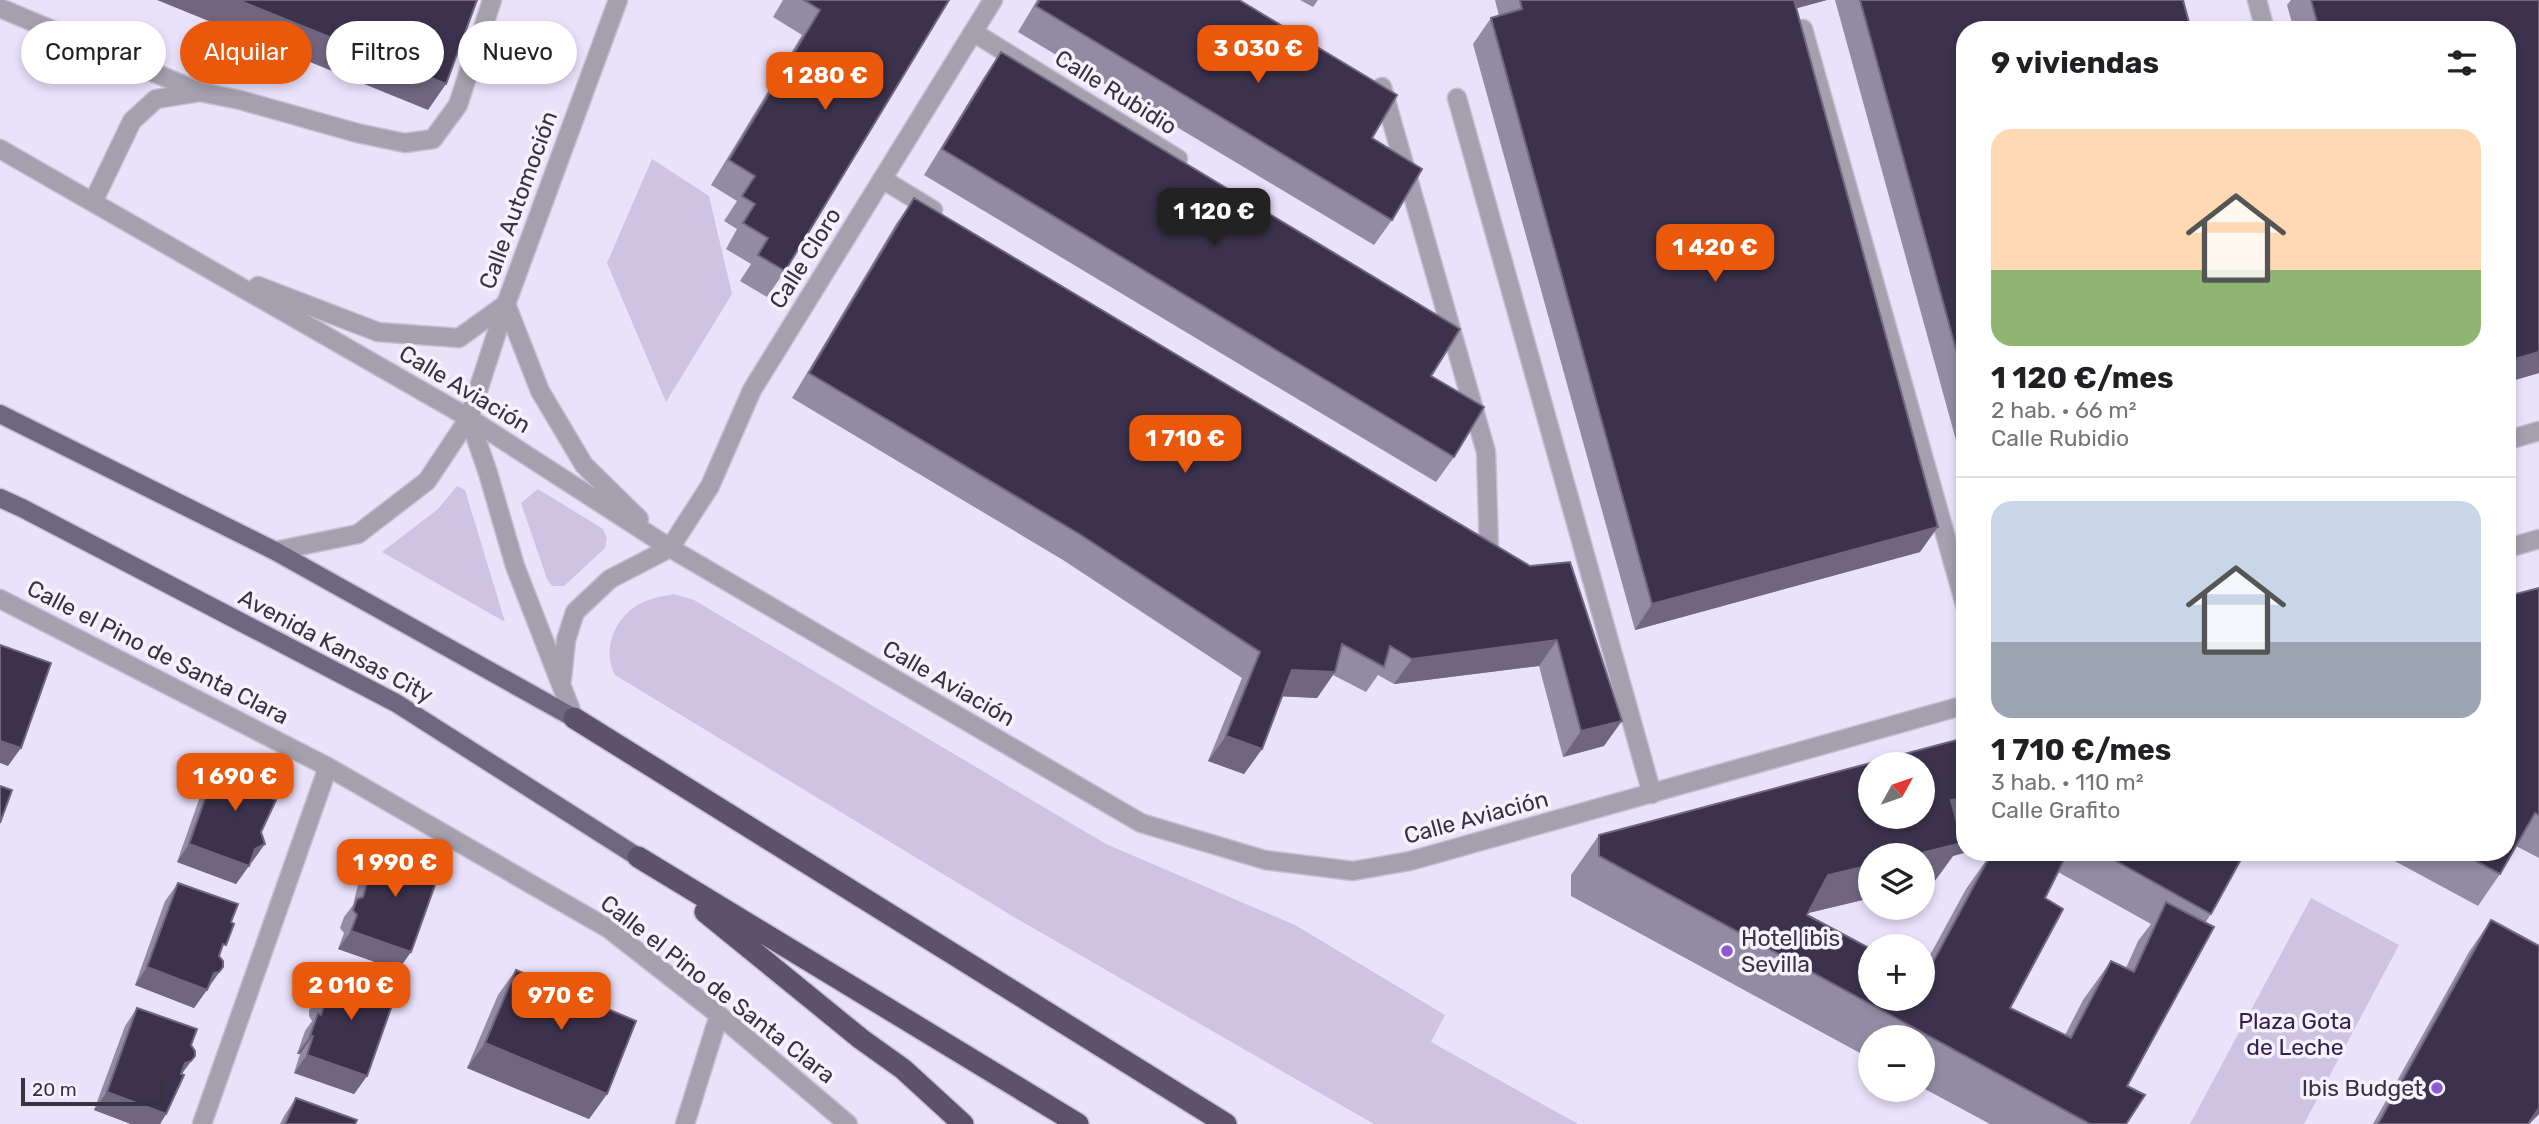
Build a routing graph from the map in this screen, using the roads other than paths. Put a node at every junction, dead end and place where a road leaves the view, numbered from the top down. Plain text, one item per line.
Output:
1 (492, 0) edge
2 (618, 0) edge
3 (993, 0) edge
4 (2257, 0) edge
5 (0, 8) edge
6 (2263, 21) edge
7 (1803, 29) edge
8 (973, 33) junction
9 (1375, 82) edge
10 (201, 92) junction
11 (1457, 98) dead end
12 (0, 149) edge
13 (1187, 164) edge
14 (882, 179) junction
15 (93, 202) junction
16 (954, 223) edge
17 (207, 267) junction
18 (506, 304) junction
19 (1426, 310) edge
20 (1449, 325) junction
21 (0, 414) edge
22 (469, 418) junction
23 (2539, 431) edge
24 (2516, 438) edge
25 (0, 498) edge
26 (2539, 539) edge
27 (1483, 546) edge
28 (2516, 546) edge
29 (670, 548) junction
30 (275, 551) junction
31 (1956, 574) edge
32 (0, 599) edge
33 (562, 682) junction
34 (1956, 708) edge
35 (574, 718) junction
36 (328, 767) junction
37 (1652, 794) junction
38 (638, 858) junction
39 (719, 1015) junction
40 (202, 1124) edge
41 (685, 1124) edge
42 (848, 1124) edge
43 (963, 1124) edge
44 (1078, 1124) edge
45 (1226, 1124) edge

1 - 10 street
2 - 18 street, Calle Automoción
3 - 8 street, Calle Cloro
4 - 6 street
5 - 10 street
7 - 31 street
8 - 13 street, Calle Rubidio
8 - 14 street, Calle Cloro
9 - 20 street
10 - 15 street
11 - 37 street
12 - 15 street, Calle Aviación
14 - 16 street
14 - 29 street, Calle Cloro
15 - 17 street, Calle Aviación
17 - 18 street
17 - 22 street, Calle Aviación
18 - 22 street, Calle Automoción
18 - 29 street
19 - 20 street
20 - 27 street
21 - 30 main road
22 - 29 street, Calle Aviación
22 - 30 street, Calle Automoción
22 - 33 street
23 - 24 street
25 - 38 main road, Avenida Kansas City
26 - 28 street
29 - 33 street
29 - 37 street, Calle Aviación
30 - 35 main road
32 - 36 street, Calle el Pino de Santa Clara
33 - 35 street
34 - 37 street, Calle Aviación
35 - 45 highway
36 - 39 street, Calle el Pino de Santa Clara
36 - 40 street
38 - 43 highway
38 - 44 highway
39 - 41 street
39 - 42 street, Calle el Pino de Santa Clara

